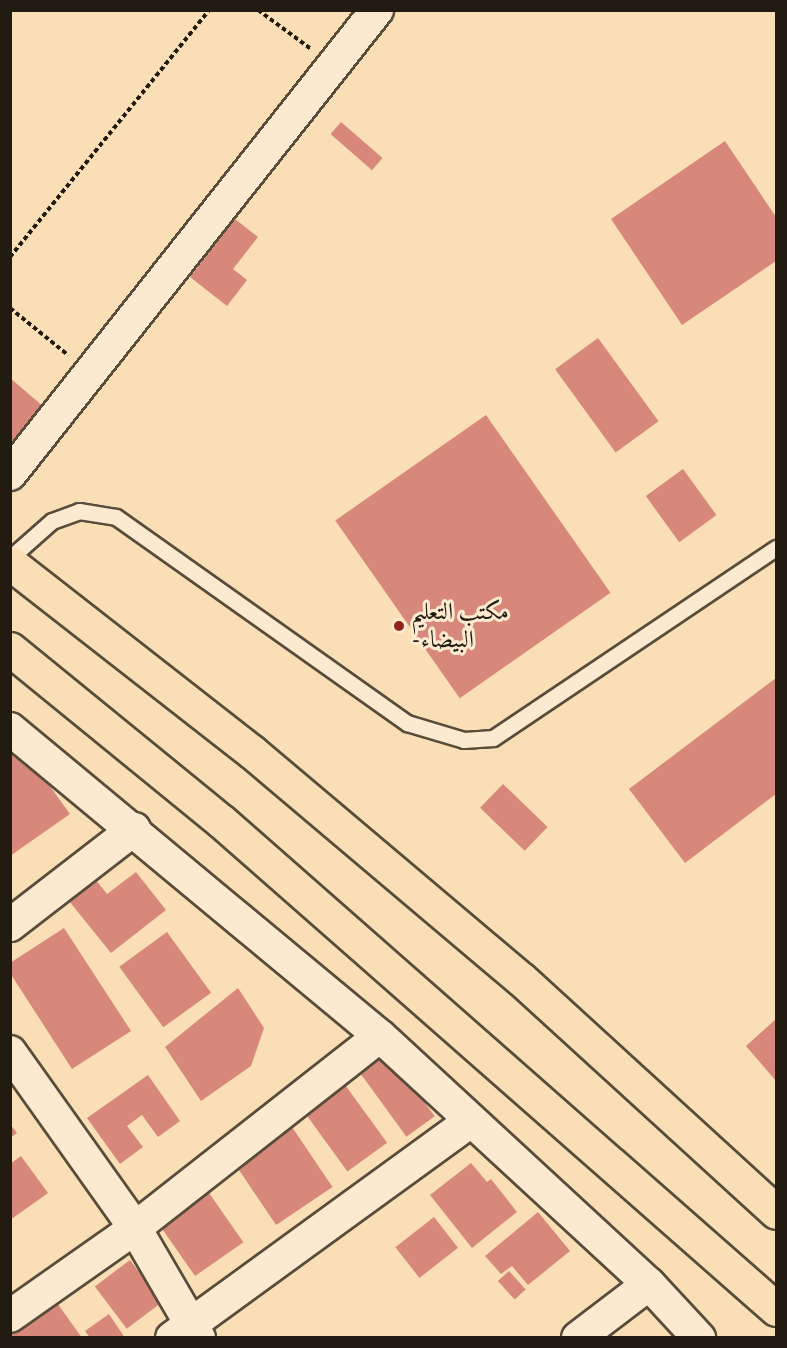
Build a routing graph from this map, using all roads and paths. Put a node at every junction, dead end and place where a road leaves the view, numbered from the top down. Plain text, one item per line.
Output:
1 (209, 10) edge
2 (258, 10) edge
3 (377, 10) edge
4 (333, 65) junction
5 (10, 257) edge
6 (10, 308) edge
7 (92, 375) junction
8 (10, 474) edge
9 (777, 548) edge
10 (10, 560) edge
11 (10, 649) edge
12 (11, 730) edge
13 (134, 829) junction
14 (10, 925) edge
15 (380, 1036) junction
16 (10, 1052) edge
17 (469, 1122) junction
18 (777, 1212) edge
19 (135, 1228) junction
20 (649, 1284) junction
21 (777, 1310) edge
22 (10, 1316) edge
23 (187, 1333) edge
24 (578, 1338) edge
25 (699, 1338) edge

1 - 5 path
2 - 4 path
3 - 4 street
4 - 7 street
6 - 7 path
7 - 8 street
9 - 10 lane
10 - 18 highway
11 - 21 highway
12 - 13 street
13 - 14 street
13 - 15 street
15 - 17 street
15 - 19 street
16 - 19 street
17 - 20 street
17 - 23 street
19 - 22 street
19 - 23 street
20 - 24 street
20 - 25 street

